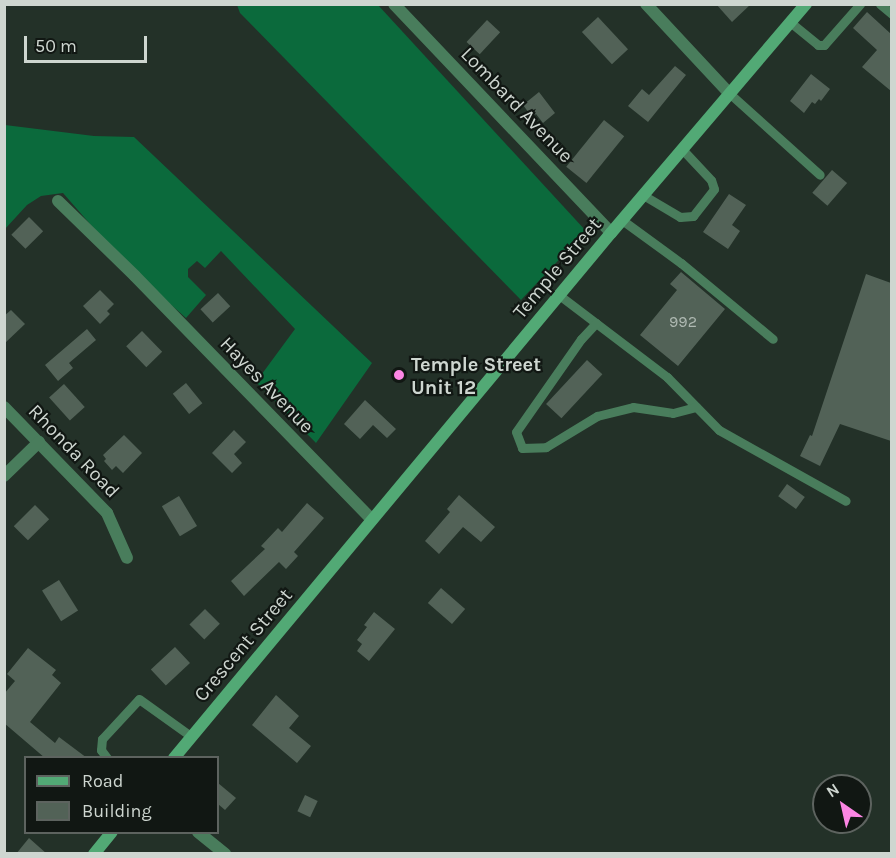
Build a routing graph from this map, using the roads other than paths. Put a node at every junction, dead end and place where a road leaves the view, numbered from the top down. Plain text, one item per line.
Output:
1 (394, 4) edge
2 (646, 4) edge
3 (806, 4) edge
4 (860, 4) edge
5 (880, 4) edge
6 (891, 14) edge
7 (790, 22) junction
8 (729, 93) junction
9 (682, 149) junction
10 (820, 175) dead end
11 (643, 195) junction
12 (57, 201) dead end
13 (622, 220) junction
14 (611, 233) junction
15 (559, 295) junction
16 (596, 323) junction
17 (773, 339) dead end
18 (4, 407) edge
19 (696, 407) junction
20 (39, 442) junction
21 (4, 476) edge
22 (846, 501) dead end
23 (372, 520) junction
24 (127, 558) dead end
25 (341, 558) joint
26 (192, 737) junction
27 (106, 756) edge
28 (176, 756) edge
29 (110, 834) edge
30 (200, 834) edge
31 (94, 854) edge
32 (225, 854) edge

1 - 14 street, Lombard Avenue
2 - 8 street
3 - 7 main road, Temple Street
4 - 7 lane
5 - 6 lane
7 - 8 main road, Temple Street
8 - 9 main road, Temple Street
8 - 10 lane
9 - 11 main road, Temple Street
9 - 11 lane
11 - 13 main road, Temple Street
12 - 23 street, Hayes Avenue
13 - 14 main road, Temple Street
13 - 17 lane
14 - 15 main road, Temple Street
15 - 16 lane
15 - 23 main road, Temple Street
16 - 19 lane
16 - 19 lane
18 - 20 street, Rhonda Road
19 - 22 lane
20 - 21 street
20 - 24 street, Rhonda Road
23 - 25 main road, Temple Street
25 - 26 main road, Crescent Street
26 - 27 lane
26 - 28 main road, Crescent Street
29 - 31 main road
30 - 32 street

